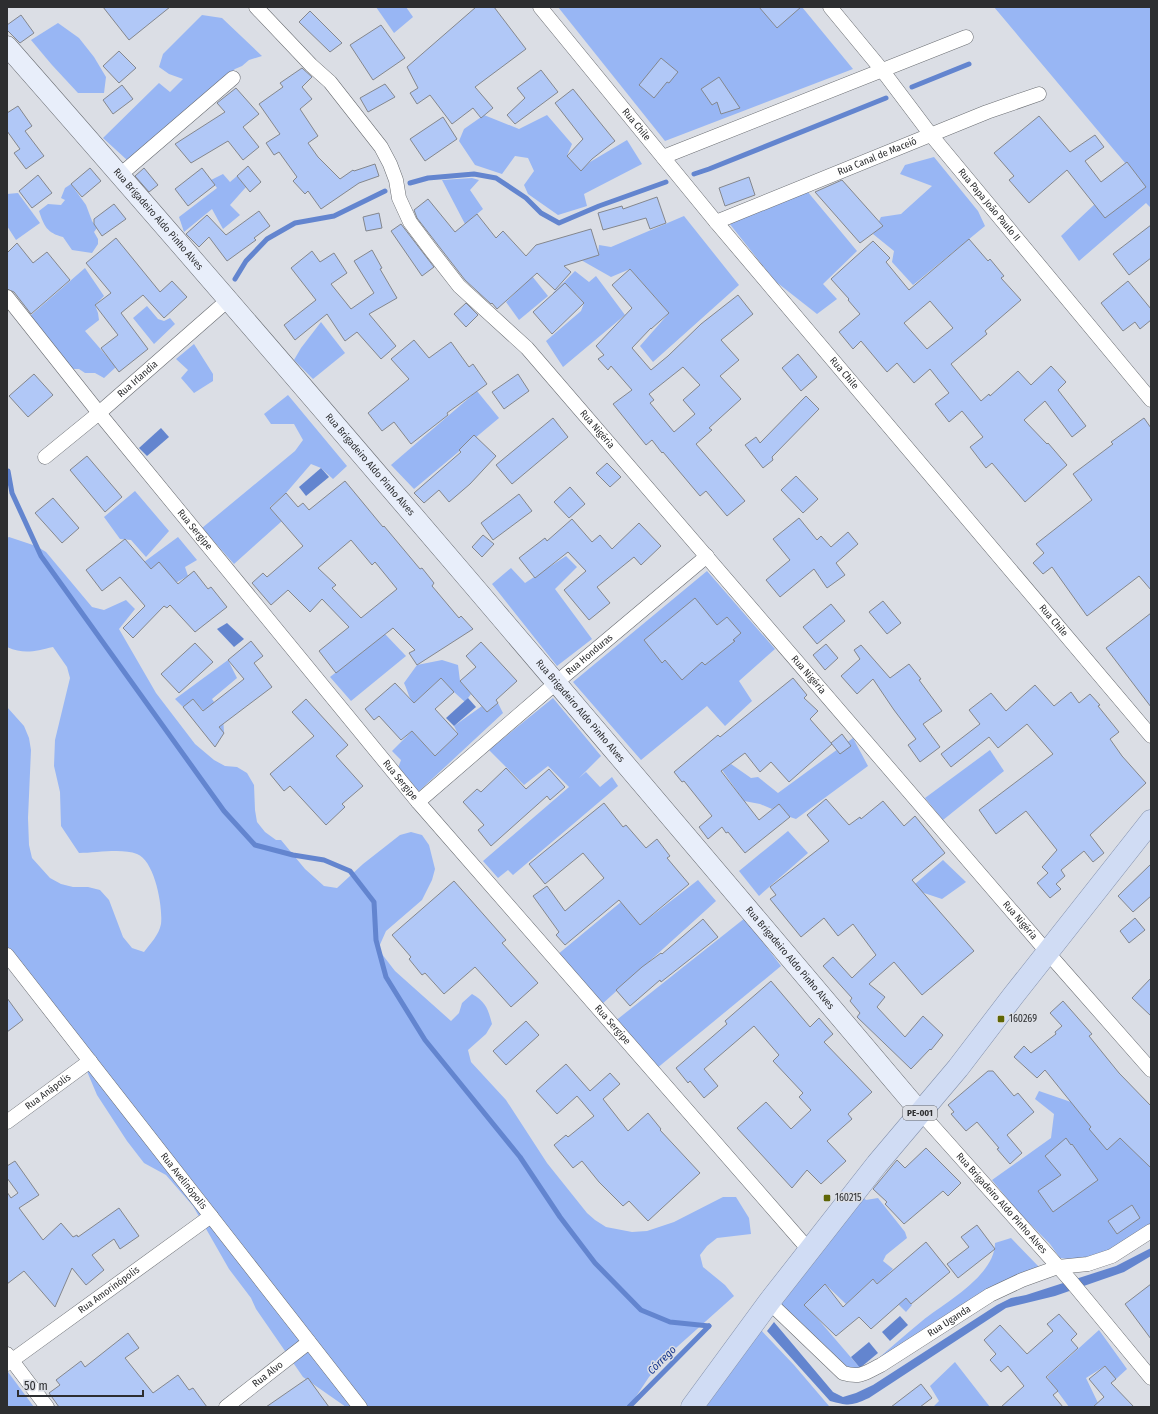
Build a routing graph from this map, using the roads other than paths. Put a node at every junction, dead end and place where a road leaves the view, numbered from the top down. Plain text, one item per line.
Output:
1 (256, 7) edge
2 (540, 7) edge
3 (830, 7) edge
4 (966, 37) dead end
5 (7, 46) edge
6 (882, 70) junction
7 (233, 78) dead end
8 (1038, 94) dead end
9 (931, 135) junction
10 (662, 157) junction
11 (120, 175) junction
12 (716, 222) junction
13 (7, 297) edge
14 (228, 300) junction
15 (1151, 400) edge
16 (99, 413) junction
17 (45, 457) dead end
18 (707, 556) junction
19 (557, 682) junction
20 (1151, 736) edge
21 (418, 802) junction
22 (1151, 821) edge
23 (1048, 953) junction
24 (7, 955) edge
25 (90, 1061) junction
26 (1151, 1070) edge
27 (921, 1113) junction
28 (7, 1122) edge
29 (211, 1216) junction
30 (1151, 1231) edge
31 (809, 1250) junction
32 (1058, 1267) junction
33 (769, 1302) junction
34 (309, 1342) junction
35 (9, 1360) edge
36 (1151, 1378) edge
37 (47, 1407) edge
38 (226, 1407) edge
39 (360, 1407) edge
40 (692, 1407) edge

1 - 18 street, Rua Nigéria
2 - 10 street, Rua Chile
3 - 6 street, Rua Papa João Paulo II
4 - 6 street
5 - 11 street, Rua Brigadeiro Aldo Pinho Alves
6 - 9 street, Rua Papa João Paulo II
6 - 10 street
7 - 11 street
8 - 9 street, Rua Canal de Maceió
9 - 12 street, Rua Canal de Maceió
9 - 15 street, Rua Papa João Paulo II
10 - 12 street, Rua Chile
11 - 14 street, Rua Brigadeiro Aldo Pinho Alves
12 - 20 street, Rua Chile
13 - 16 street, Rua Sergipe
14 - 16 street, Rua Irlandia
14 - 19 street, Rua Brigadeiro Aldo Pinho Alves
16 - 17 street, Rua Irlandia
16 - 21 street, Rua Sergipe
18 - 19 street, Rua Honduras
18 - 23 street, Rua Nigéria
19 - 21 street, Rua Honduras
19 - 27 street, Rua Brigadeiro Aldo Pinho Alves
21 - 31 street, Rua Sergipe
22 - 23 main road, PE-001
23 - 26 street, Rua Nigéria
23 - 27 main road, PE-001
24 - 25 street, Rua Avelinópolis
25 - 28 street, Rua Anápolis
25 - 29 street, Rua Avelinópolis
27 - 31 main road, PE-001
27 - 32 street, Rua Brigadeiro Aldo Pinho Alves
29 - 34 street, Rua Avelinópolis
29 - 35 street, Rua Amorinópolis
30 - 32 street, Rua Uganda
31 - 33 main road, PE-001
32 - 33 street, Rua Uganda
32 - 36 street, Rua Brigadeiro Aldo Pinho Alves
33 - 40 main road, PE-001
34 - 38 street, Rua Alvo
34 - 39 street, Rua Avelinópolis
35 - 37 street

